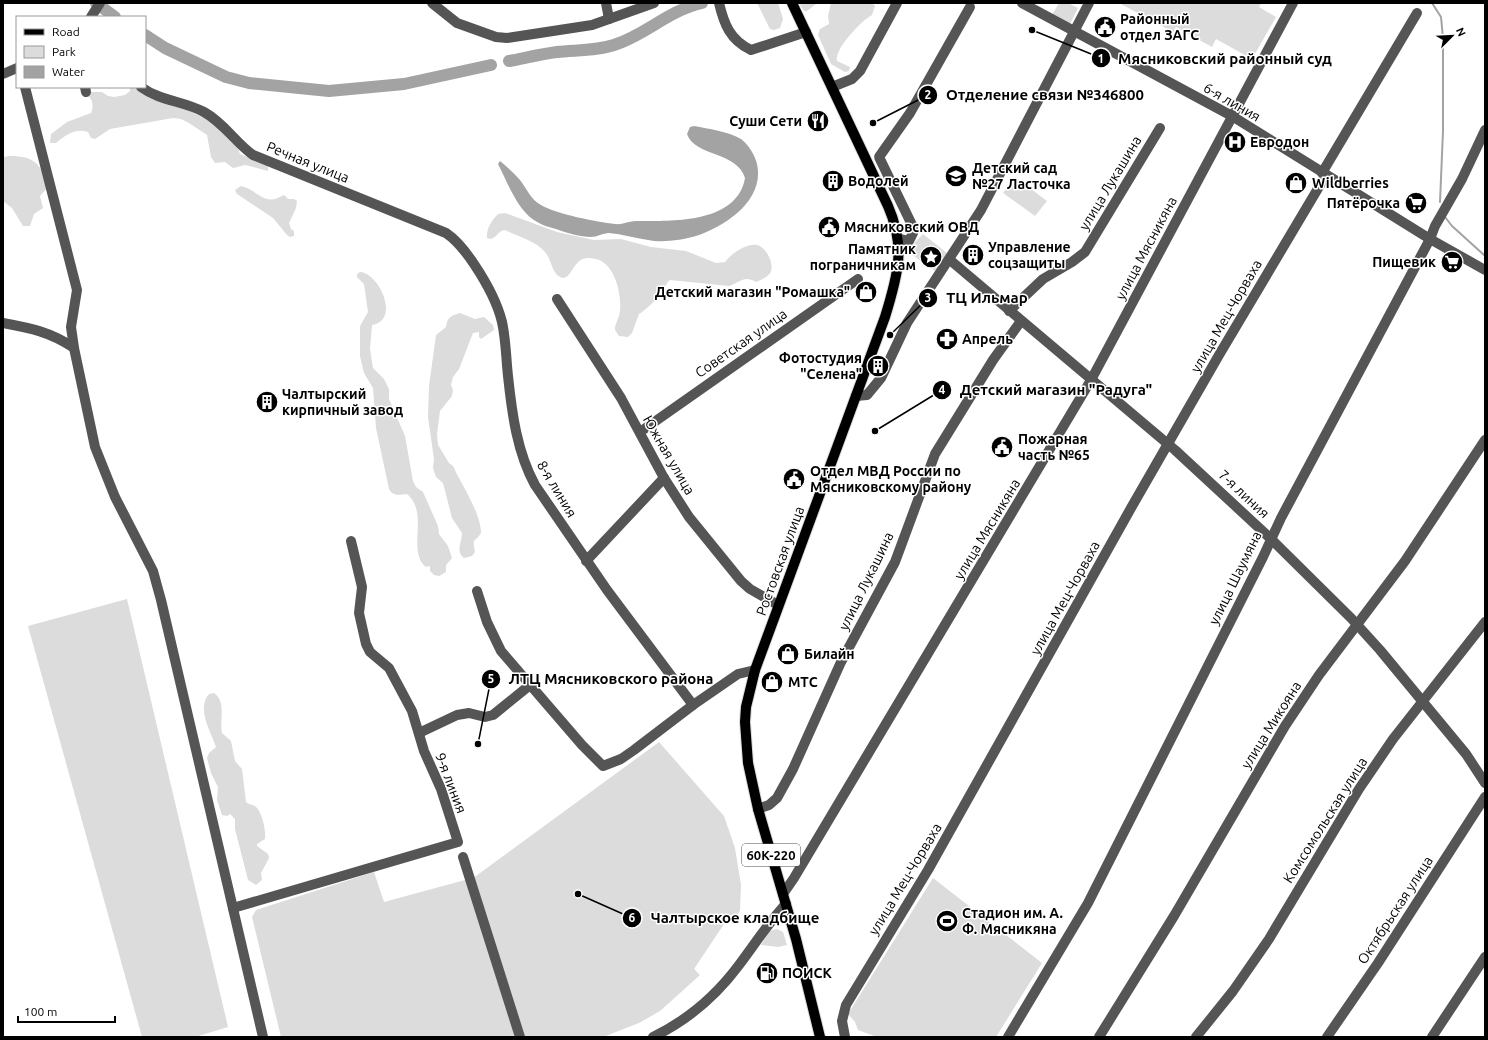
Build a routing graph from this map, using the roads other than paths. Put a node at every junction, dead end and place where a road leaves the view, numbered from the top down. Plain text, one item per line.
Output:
1 (100, 3) edge
2 (432, 3) edge
3 (606, 3) edge
4 (654, 3) edge
5 (719, 3) edge
6 (792, 3) edge
7 (897, 3) edge
8 (1022, 3) edge
9 (1089, 3) edge
10 (1293, 3) edge
11 (970, 7) dead end
12 (1417, 13) dead end
13 (92, 15) edge
14 (609, 19) junction
15 (1075, 31) junction
16 (806, 32) junction
17 (16, 68) edge
18 (3, 74) edge
19 (832, 87) junction
20 (25, 88) edge
21 (143, 88) edge
22 (1232, 116) junction
23 (1160, 128) dead end
24 (1485, 130) edge
25 (1324, 174) junction
26 (899, 239) junction
27 (1430, 240) junction
28 (469, 257) joint
29 (950, 260) junction
30 (1485, 270) edge
31 (858, 279) dead end
32 (557, 299) dead end
33 (1009, 310) junction
34 (1021, 321) junction
35 (3, 323) edge
36 (74, 348) junction
37 (1091, 380) junction
38 (856, 396) junction
39 (640, 432) junction
40 (1485, 440) edge
41 (1169, 444) junction
42 (664, 478) junction
43 (1270, 538) junction
44 (351, 540) dead end
45 (586, 561) junction
46 (477, 591) dead end
47 (778, 605) junction
48 (1485, 622) edge
49 (1358, 624) junction
50 (755, 670) junction
51 (530, 685) junction
52 (1422, 702) junction
53 (693, 705) junction
54 (419, 733) junction
55 (1485, 783) edge
56 (1485, 797) edge
57 (758, 809) junction
58 (463, 857) dead end
59 (783, 894) junction
60 (786, 904) junction
61 (233, 908) junction
62 (1485, 957) edge
63 (263, 1037) edge
64 (520, 1037) edge
65 (653, 1037) edge
66 (820, 1037) edge
67 (846, 1037) edge
68 (1008, 1037) edge
69 (1099, 1037) edge
70 (1196, 1037) edge
71 (1327, 1037) edge
72 (1432, 1037) edge

1 - 13 street
2 - 14 street
3 - 14 street
4 - 14 street
5 - 16 street
6 - 16 main road, Ростовская улица / 60К-220
7 - 19 street
8 - 15 street, 6-я линия
9 - 15 street
10 - 22 street, улица Мясникяна
11 - 26 street
12 - 25 street, улица Мец-Чорваха
15 - 22 street, 6-я линия
15 - 29 street
16 - 19 main road, Ростовская улица / 60К-220
17 - 18 street
19 - 26 main road, Ростовская улица / 60К-220
20 - 36 street
21 - 28 street, Речная улица
22 - 25 street, 6-я линия
22 - 37 street, улица Мясникяна
23 - 33 street, улица Лукашина
24 - 27 street, улица Шаумяна
25 - 27 street, 6-я линия
25 - 41 street, улица Мец-Чорваха
26 - 38 main road, Ростовская улица / 60К-220
27 - 30 street, 6-я линия
27 - 43 street, улица Шаумяна
28 - 45 street, 8-я линия
29 - 33 street, 7-я линия
29 - 38 street
31 - 39 street, Советская улица
32 - 39 street, Южная улица
33 - 34 street, 7-я линия
34 - 37 street, 7-я линия
34 - 57 street, улица Лукашина
35 - 36 street
36 - 61 street
37 - 41 street, 7-я линия
37 - 59 street, улица Мясникяна
38 - 47 main road, Ростовская улица / 60К-220
39 - 42 street, Южная улица
40 - 49 street, улица Микояна
41 - 43 street, 7-я линия
41 - 67 street, улица Мец-Чорваха
42 - 45 street
42 - 47 street, Южная улица
43 - 49 street, 7-я линия
43 - 68 street, улица Шаумяна
44 - 54 street, 9-я линия
45 - 53 street, 8-я линия
46 - 51 street
47 - 50 main road, Ростовская улица / 60К-220
48 - 52 street, Комсомольская улица
49 - 52 street, 7-я линия
49 - 69 street, улица Микояна
50 - 53 street
50 - 57 main road, Ростовская улица / 60К-220
51 - 53 street
51 - 54 street
52 - 55 street, 7-я линия
52 - 70 street, Комсомольская улица
54 - 61 street, 9-я линия
56 - 71 street, Октябрьская улица
57 - 59 main road, Ростовская улица / 60К-220
58 - 64 street
59 - 60 main road, Ростовская улица / 60К-220
60 - 65 street
60 - 66 main road, Ростовская улица / 60К-220
61 - 63 street
62 - 72 street

